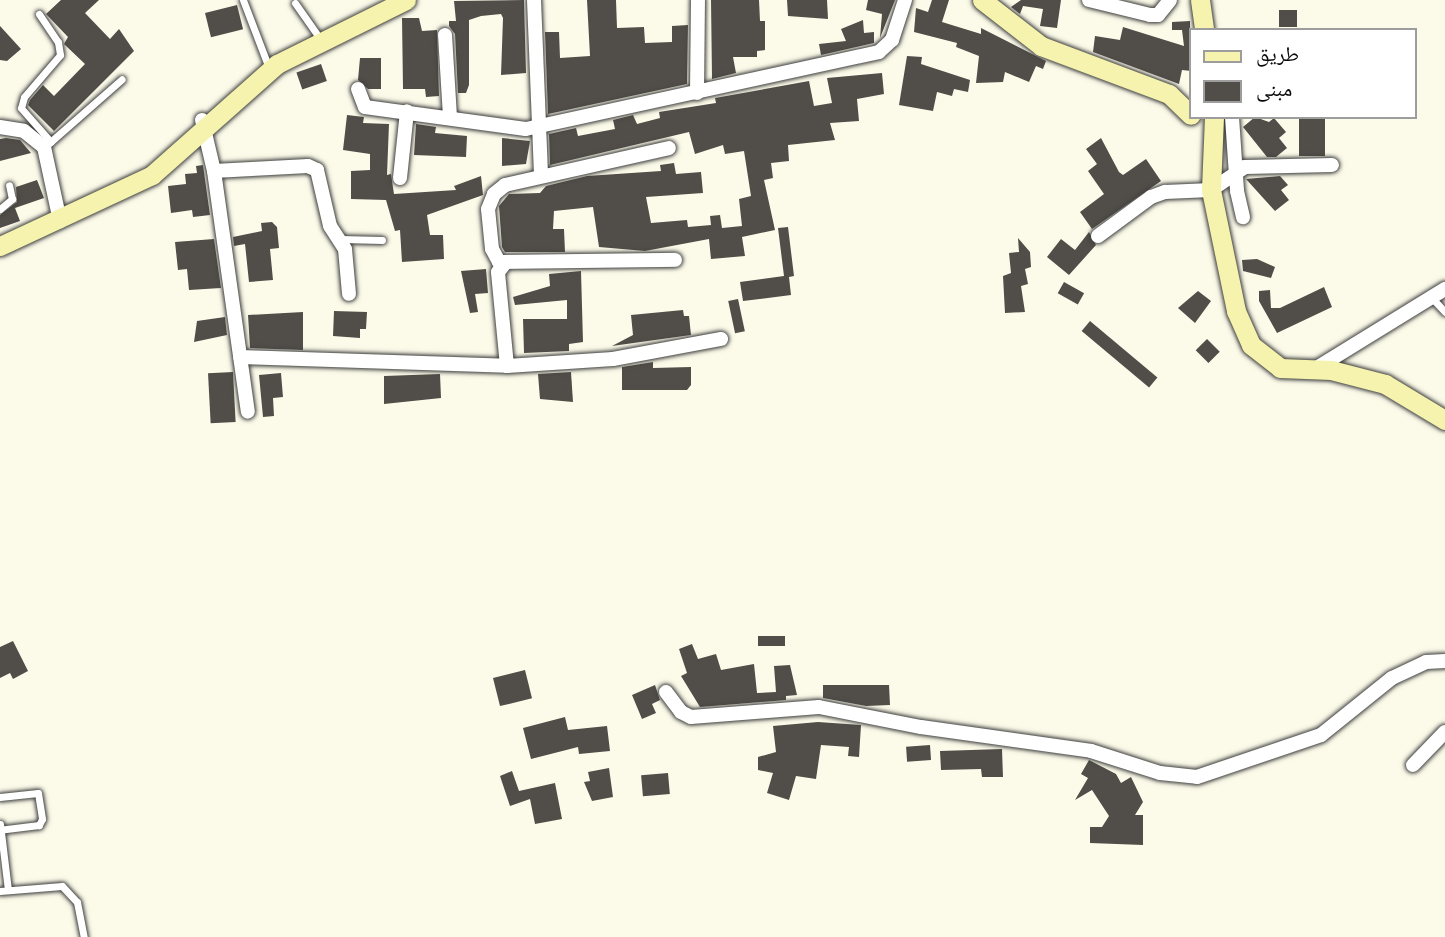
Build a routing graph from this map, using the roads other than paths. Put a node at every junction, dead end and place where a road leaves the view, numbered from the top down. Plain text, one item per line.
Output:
1 (243, 0) edge
2 (385, 0) edge
3 (406, 0) edge
4 (534, 0) edge
5 (698, 0) edge
6 (905, 0) edge
7 (982, 0) edge
8 (1089, 0) edge
9 (1170, 0) edge
10 (1200, 0) edge
11 (295, 3) dead end
12 (39, 15) dead end
13 (1204, 28) edge
14 (316, 33) junction
15 (445, 35) dead end
16 (267, 64) junction
17 (122, 79) dead end
18 (358, 89) dead end
19 (697, 93) junction
20 (407, 111) junction
21 (1190, 114) edge
22 (450, 116) junction
23 (1193, 119) edge
24 (1214, 119) edge
25 (1232, 119) edge
26 (2, 124) edge
27 (203, 126) junction
28 (538, 126) junction
29 (48, 144) junction
30 (669, 148) dead end
31 (1332, 165) dead end
32 (214, 171) junction
33 (1236, 173) junction
34 (541, 175) junction
35 (400, 178) dead end
36 (9, 185) dead end
37 (1211, 191) junction
38 (0, 209) edge
39 (58, 216) junction
40 (1243, 217) dead end
41 (1098, 236) dead end
42 (0, 237) edge
43 (341, 239) junction
44 (382, 240) dead end
45 (0, 246) edge
46 (675, 260) dead end
47 (506, 262) junction
48 (1445, 289) edge
49 (349, 294) dead end
50 (1432, 298) junction
51 (1445, 312) edge
52 (720, 339) dead end
53 (240, 357) junction
54 (507, 366) junction
55 (1315, 369) junction
56 (248, 412) dead end
57 (1445, 420) edge
58 (1445, 661) edge
59 (666, 692) dead end
60 (1445, 732) edge
61 (1413, 765) dead end
62 (0, 797) edge
63 (0, 824) edge
64 (0, 830) edge
65 (4, 890) edge
66 (84, 937) edge

1 - 16 lane
2 - 14 street
3 - 16 street
4 - 28 street
5 - 19 street
6 - 19 street
7 - 21 street
8 - 9 street
10 - 13 street
11 - 14 lane
12 - 29 lane
14 - 16 street
15 - 22 street
16 - 27 street
17 - 29 lane
18 - 20 street
19 - 28 street
20 - 22 street
20 - 35 street
22 - 28 street
23 - 37 street
24 - 37 street
25 - 33 street
26 - 29 street
27 - 32 street
27 - 39 street
28 - 34 street
29 - 39 street
30 - 34 street
31 - 33 street
32 - 43 street
32 - 53 street
33 - 37 street
33 - 40 street
34 - 47 street
36 - 38 lane
37 - 41 street
37 - 55 street
39 - 42 street
39 - 45 street
43 - 44 lane
43 - 49 street
46 - 47 street
47 - 54 street
48 - 50 street
50 - 51 lane
50 - 55 street
52 - 54 street
53 - 54 street
53 - 56 street
55 - 57 street
58 - 59 street
60 - 61 street
62 - 64 lane
63 - 64 lane
64 - 65 lane
65 - 66 lane

